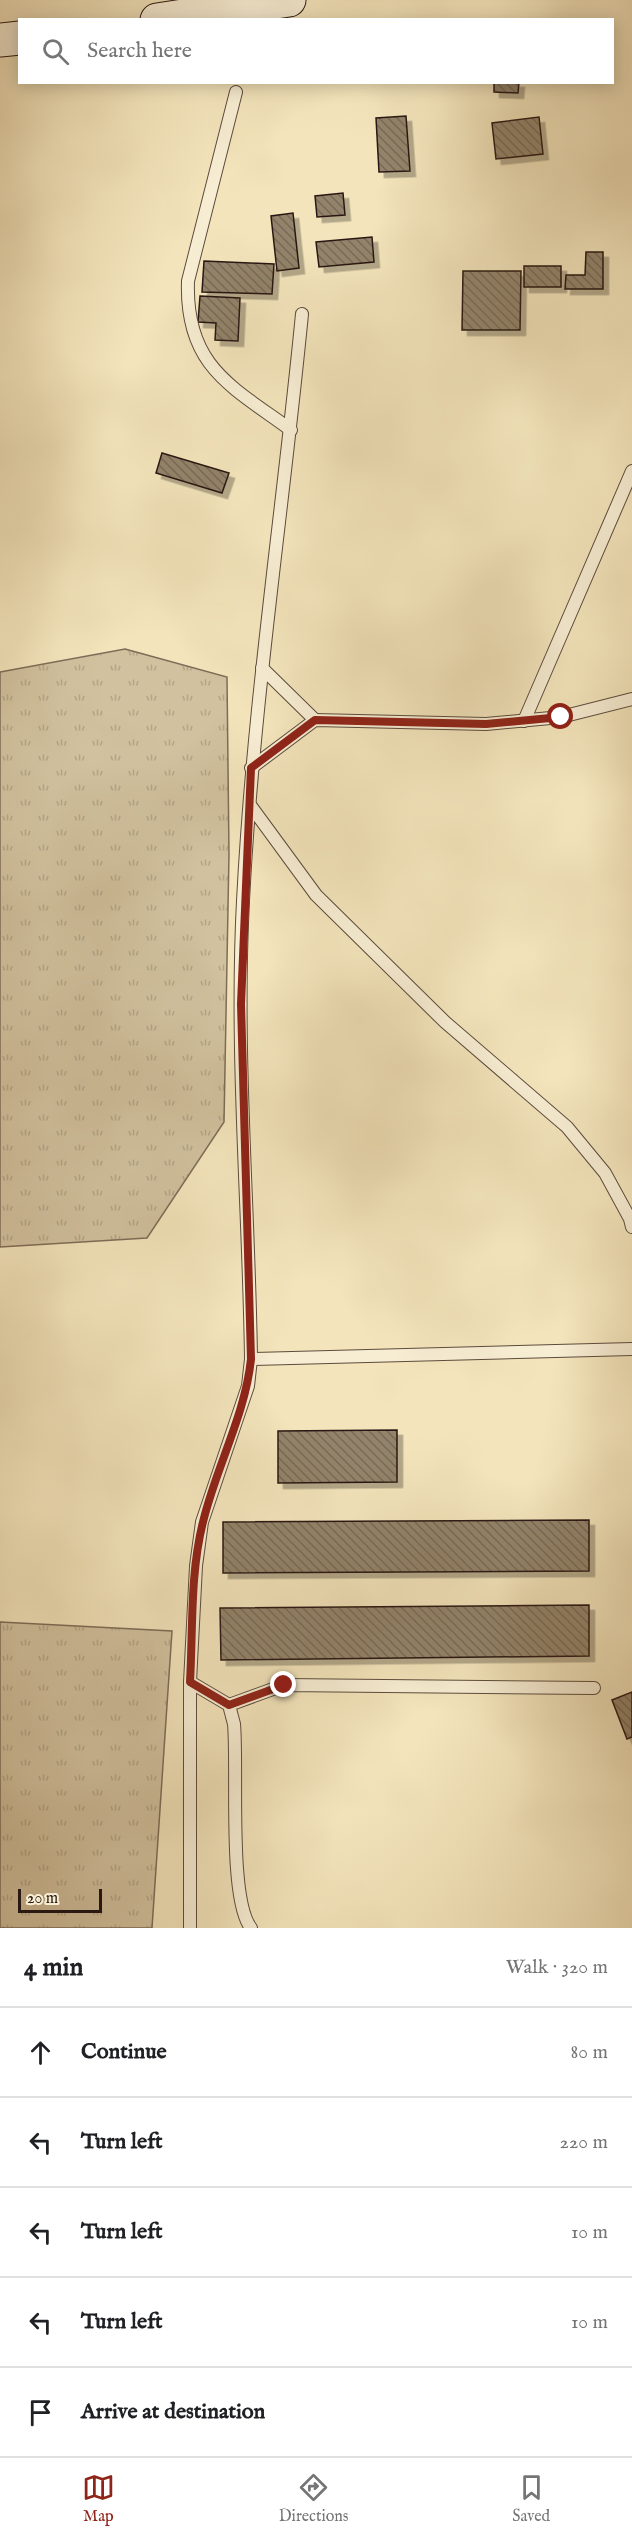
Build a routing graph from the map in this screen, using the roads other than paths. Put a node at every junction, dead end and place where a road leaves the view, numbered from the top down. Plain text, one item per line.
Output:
1 (290, 0) edge
2 (170, 18) edge
3 (18, 38) edge
4 (0, 40) edge
5 (236, 92) dead end
6 (302, 314) dead end
7 (291, 430) junction
8 (632, 471) edge
9 (262, 668) junction
10 (632, 699) edge
11 (315, 720) junction
12 (524, 721) junction
13 (251, 768) junction
14 (250, 805) junction
15 (631, 1222) edge
16 (632, 1349) edge
17 (251, 1359) junction
18 (190, 1682) junction
19 (594, 1688) dead end
20 (229, 1705) junction
21 (190, 1928) edge
22 (251, 1928) edge

1 - 2 main road
3 - 4 main road
5 - 7 lane
6 - 7 lane
7 - 9 lane
8 - 12 lane
9 - 11 lane
9 - 13 lane
10 - 12 lane
11 - 12 lane
11 - 13 lane
13 - 14 lane
14 - 15 lane
14 - 17 lane
16 - 17 lane
17 - 18 lane
18 - 20 lane
18 - 21 lane
19 - 20 lane
20 - 22 lane

